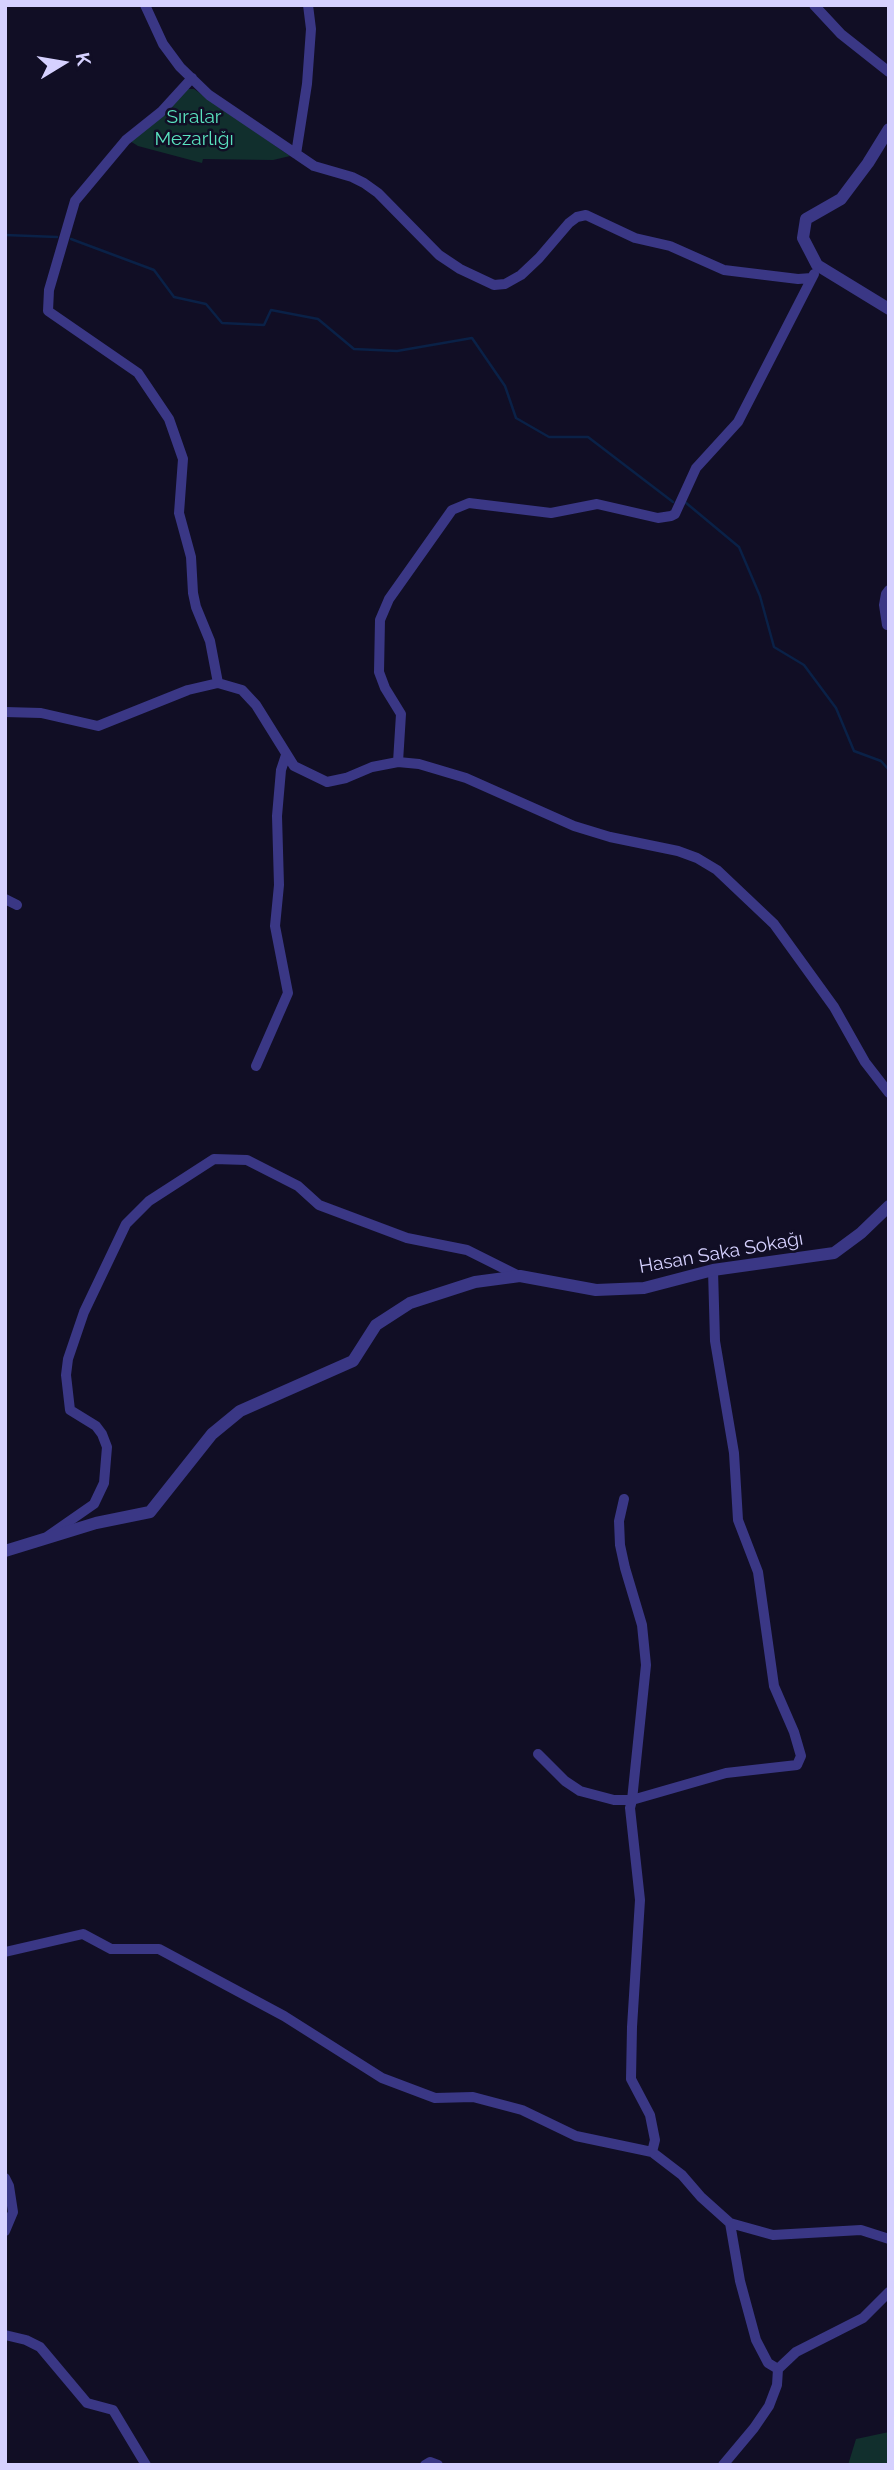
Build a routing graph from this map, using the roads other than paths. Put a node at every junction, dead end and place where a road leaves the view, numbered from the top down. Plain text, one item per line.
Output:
1 (145, 5) edge
2 (307, 5) edge
3 (814, 5) edge
4 (889, 72) edge
5 (192, 78) junction
6 (889, 129) edge
7 (296, 153) junction
8 (817, 265) junction
9 (812, 278) junction
10 (889, 309) edge
11 (889, 590) edge
12 (887, 625) dead end
13 (218, 683) junction
14 (5, 712) edge
15 (286, 755) junction
16 (398, 762) junction
17 (5, 899) edge
18 (18, 905) dead end
19 (256, 1066) dead end
20 (889, 1093) edge
21 (889, 1206) edge
22 (713, 1270) junction
23 (520, 1276) junction
24 (624, 1499) dead end
25 (42, 1540) junction
26 (5, 1551) edge
27 (538, 1755) dead end
28 (632, 1800) junction
29 (5, 1952) edge
30 (652, 2152) junction
31 (5, 2178) edge
32 (730, 2223) junction
33 (5, 2231) edge
34 (889, 2239) edge
35 (889, 2292) edge
36 (5, 2335) edge
37 (778, 2369) junction
38 (146, 2465) edge
39 (425, 2465) edge
40 (438, 2465) edge
41 (723, 2465) edge

1 - 5 street
2 - 7 street
3 - 4 street
5 - 7 street
5 - 13 street
6 - 8 street
7 - 9 street
8 - 9 street
8 - 10 street
9 - 16 street
11 - 12 street
13 - 14 street
13 - 15 street
15 - 16 street
15 - 19 street
16 - 20 street
17 - 18 street
21 - 22 street, Hasan Saka Sokağı
22 - 23 street, Hasan Saka Sokağı
22 - 28 street
23 - 25 street, Hasan Saka Sokağı
23 - 25 street
24 - 28 street
25 - 26 street, Hasan Saka Sokağı
27 - 28 street
28 - 30 street
29 - 30 street
30 - 32 street
31 - 33 street
32 - 34 street
32 - 37 street
35 - 37 street
36 - 38 street
37 - 41 street
39 - 40 street

